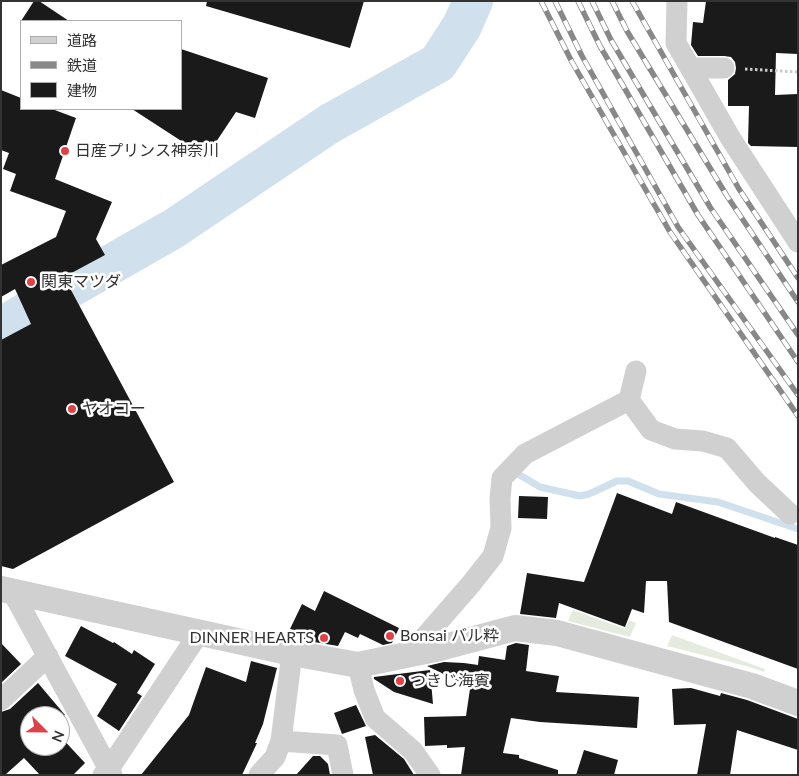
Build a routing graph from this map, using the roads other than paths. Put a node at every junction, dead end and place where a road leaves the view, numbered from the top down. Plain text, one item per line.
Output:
1 (677, 1) edge
2 (690, 68) junction
3 (724, 68) dead end
4 (798, 242) edge
5 (636, 371) dead end
6 (628, 400) junction
7 (790, 514) dead end
8 (6, 590) edge
9 (199, 633) junction
10 (292, 654) junction
11 (410, 654) junction
12 (48, 656) junction
13 (358, 665) junction
14 (1, 700) edge
15 (798, 703) edge
16 (281, 742) junction
17 (108, 773) edge
18 (259, 775) edge
19 (342, 775) edge
20 (430, 775) edge

1 - 2 street
2 - 3 street
2 - 4 street
5 - 6 street
6 - 7 street
6 - 11 street
8 - 9 street
8 - 12 street
9 - 10 street
9 - 17 street
10 - 13 street
10 - 16 street
11 - 13 street
11 - 15 street
12 - 14 street
12 - 17 street
13 - 20 street
16 - 18 street
16 - 19 street

